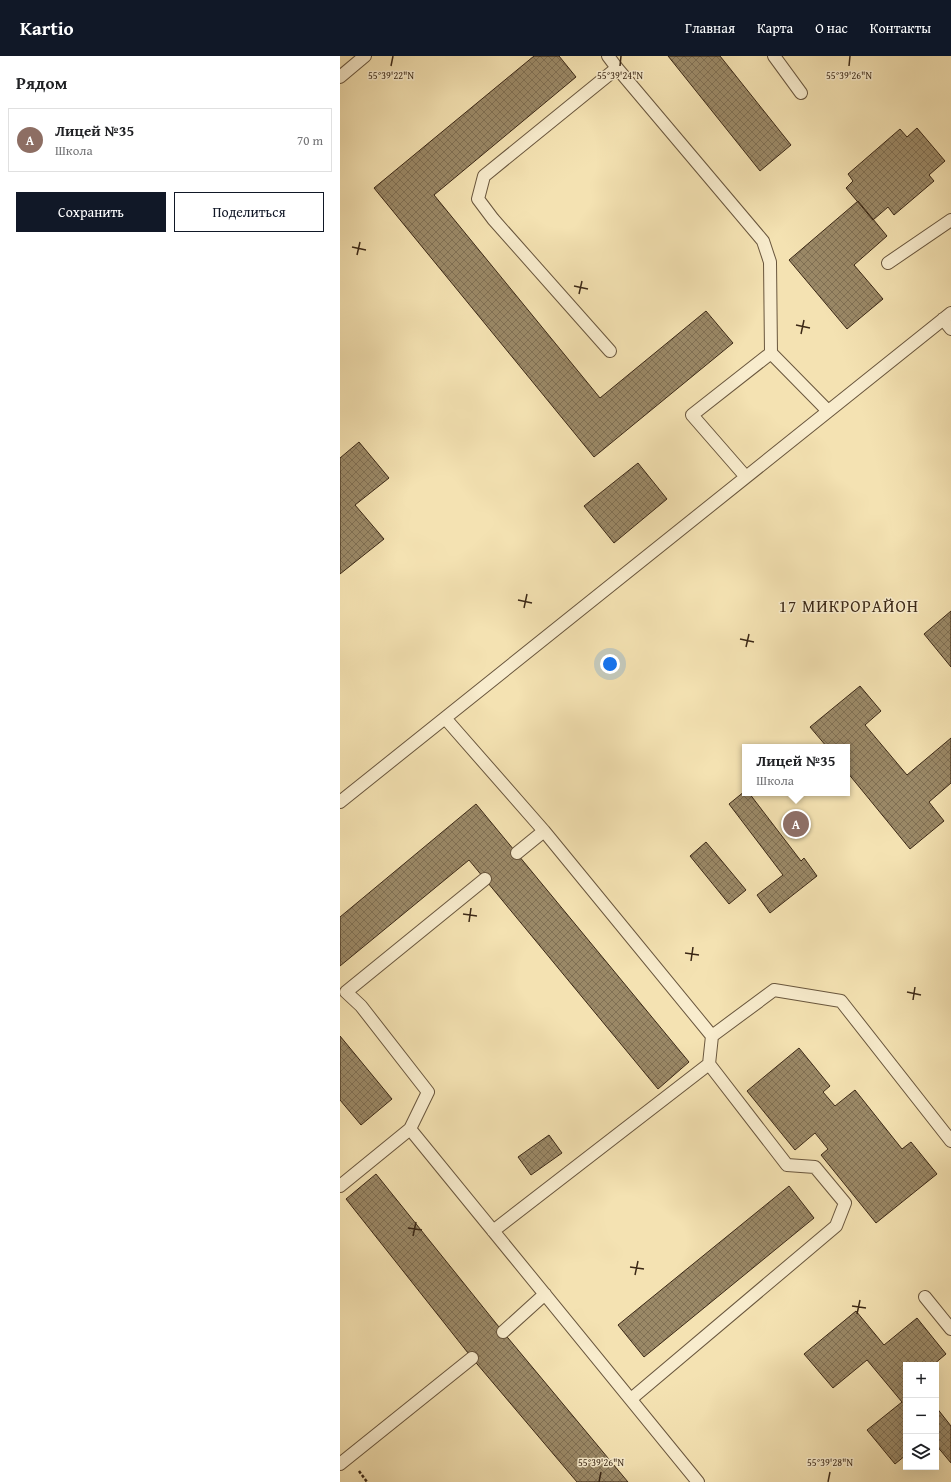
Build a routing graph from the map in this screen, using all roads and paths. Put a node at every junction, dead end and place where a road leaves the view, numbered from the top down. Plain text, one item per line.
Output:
1 (365, 56) edge
2 (608, 56) edge
3 (774, 56) edge
4 (617, 68) junction
5 (340, 77) edge
6 (801, 93) dead end
7 (951, 220) edge
8 (888, 263) dead end
9 (947, 316) edge
10 (951, 329) edge
11 (610, 351) dead end
12 (771, 353) junction
13 (828, 411) junction
14 (746, 477) junction
15 (445, 718) junction
16 (340, 802) edge
17 (544, 831) junction
18 (517, 853) dead end
19 (485, 879) dead end
20 (712, 1036) junction
21 (709, 1064) junction
22 (410, 1129) junction
23 (951, 1141) edge
24 (340, 1186) edge
25 (493, 1230) junction
26 (545, 1294) junction
27 (925, 1297) dead end
28 (951, 1329) edge
29 (503, 1332) dead end
30 (472, 1358) dead end
31 (631, 1399) junction
32 (340, 1464) edge
33 (698, 1482) edge

1 - 5 lane
2 - 4 lane
3 - 6 lane
4 - 11 lane
4 - 12 lane
7 - 8 lane
9 - 10 lane
9 - 13 lane
12 - 13 lane
12 - 14 lane
13 - 14 lane
14 - 15 lane
15 - 16 lane
15 - 17 lane
17 - 18 lane
17 - 20 lane
19 - 22 lane
20 - 21 lane
20 - 23 lane
21 - 25 lane
21 - 31 lane
22 - 24 lane
22 - 25 lane
25 - 26 lane
26 - 29 lane
26 - 31 lane
27 - 28 lane
30 - 32 lane
31 - 33 lane

